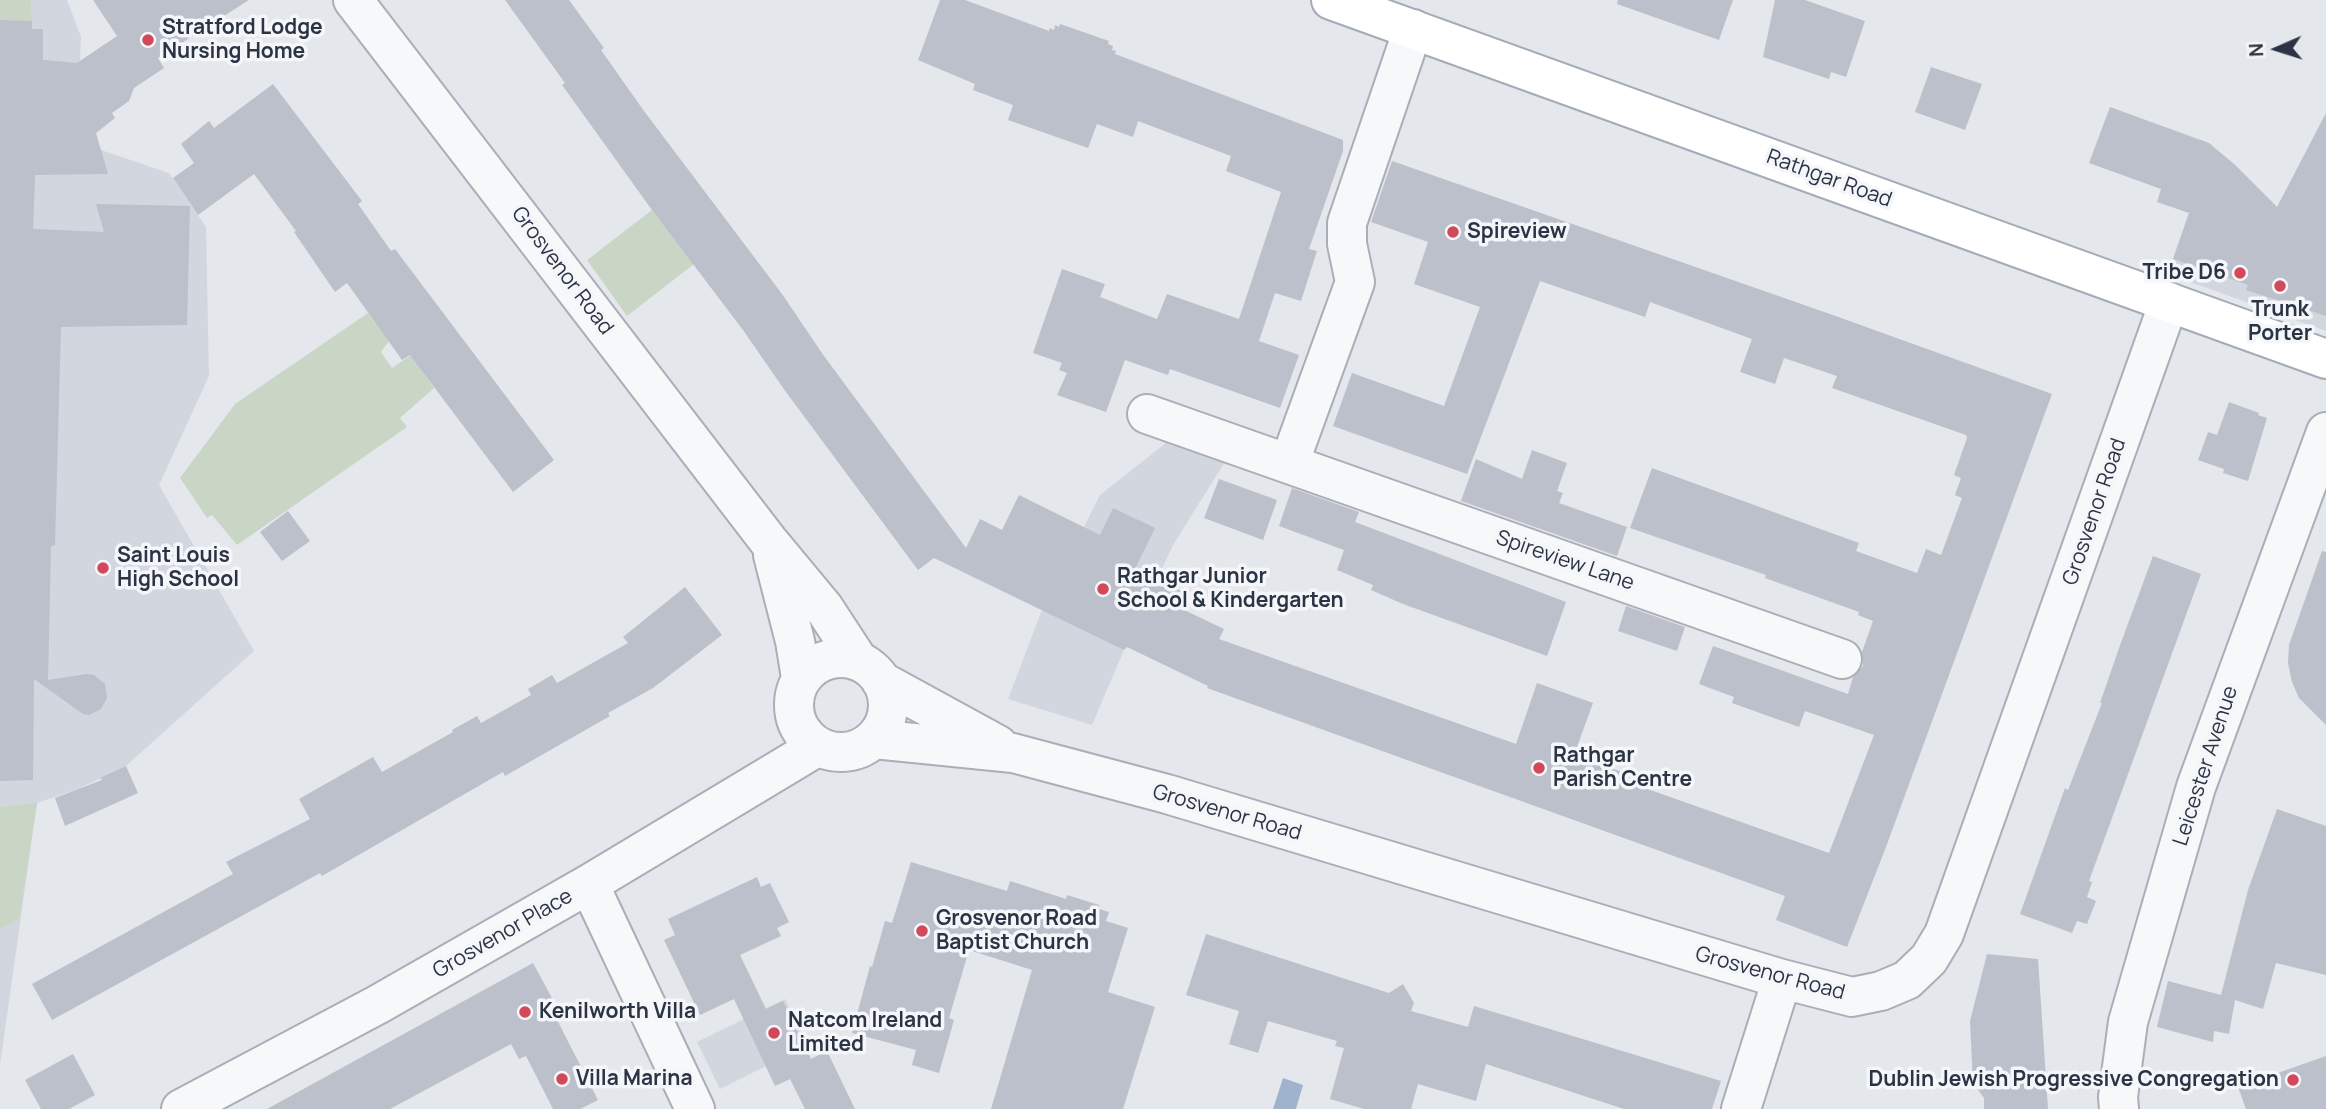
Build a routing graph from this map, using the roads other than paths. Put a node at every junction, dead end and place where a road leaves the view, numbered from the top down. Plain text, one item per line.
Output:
1 (353, 0) edge
2 (1332, 0) edge
3 (1413, 29) junction
4 (2169, 302) junction
5 (2326, 359) edge
6 (1147, 414) dead end
7 (2326, 432) edge
8 (1289, 464) junction
9 (770, 543) junction
10 (1842, 659) dead end
11 (870, 671) junction
12 (801, 678) junction
13 (874, 738) junction
14 (817, 747) junction
15 (1013, 753) junction
16 (589, 884) junction
17 (1782, 979) junction
18 (688, 1107) edge
19 (181, 1109) edge
20 (1741, 1109) edge
21 (2119, 1109) edge

1 - 9 street, Grosvenor Road
2 - 3 main road, Rathgar Road
3 - 4 main road, Rathgar Road
3 - 8 street
4 - 5 main road, Rathgar Road
4 - 17 street, Grosvenor Road
6 - 8 street, Spireview Lane
7 - 21 street, Leicester Avenue
8 - 10 street, Spireview Lane
9 - 11 street, Grosvenor Road
9 - 12 street, Grosvenor Road
11 - 12 street
11 - 13 street
11 - 15 street, Grosvenor Road
12 - 14 street
13 - 14 street
13 - 15 street, Grosvenor Road
14 - 16 street, Grosvenor Place
15 - 17 street, Grosvenor Road
16 - 18 street
16 - 19 street, Grosvenor Place
17 - 20 street

